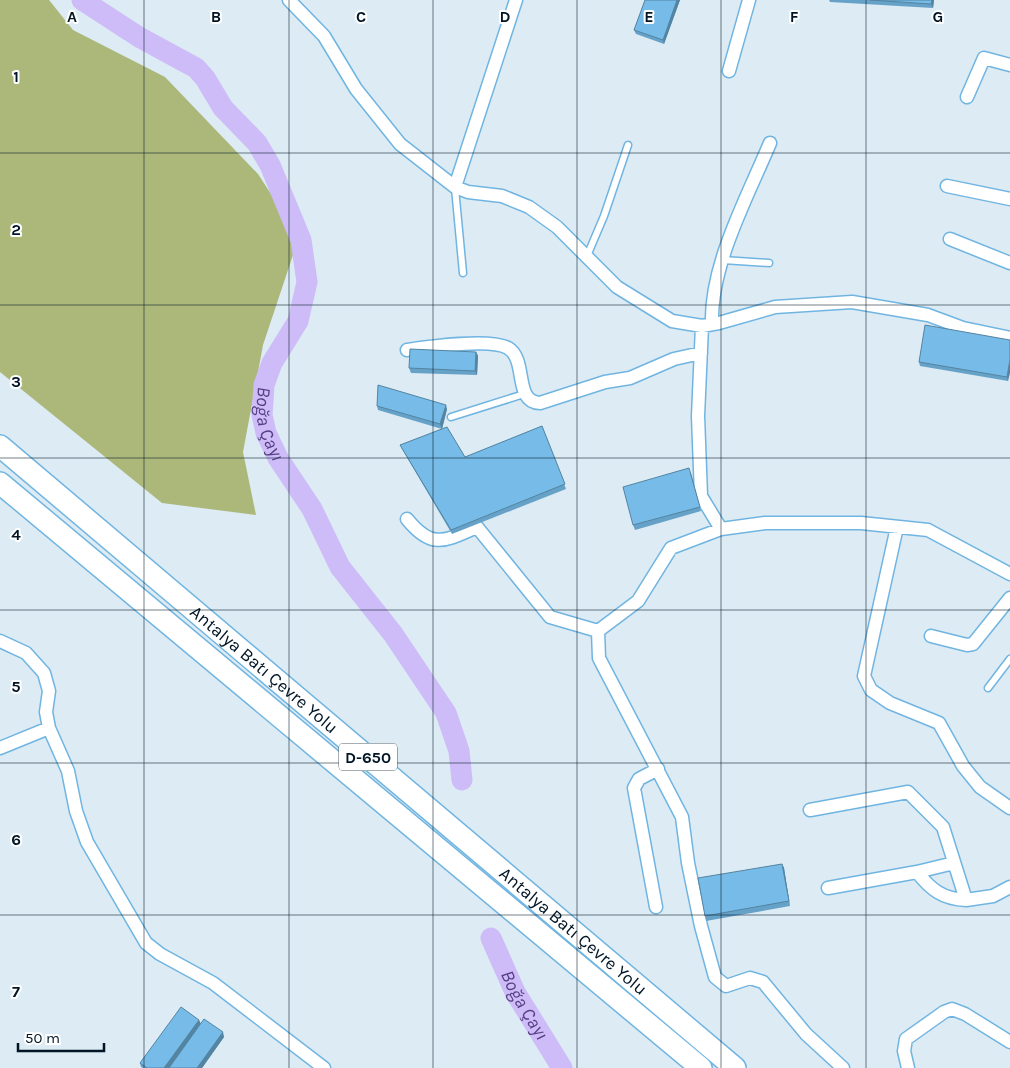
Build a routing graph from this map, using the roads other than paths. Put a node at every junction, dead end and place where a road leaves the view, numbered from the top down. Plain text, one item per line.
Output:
1 (289, 0) edge
2 (516, 0) edge
3 (749, 0) edge
4 (1010, 65) edge
5 (729, 71) dead end
6 (967, 96) dead end
7 (770, 143) dead end
8 (628, 145) dead end
9 (947, 186) dead end
10 (455, 187) junction
11 (1010, 199) edge
12 (950, 239) dead end
13 (587, 256) junction
14 (723, 260) junction
15 (769, 263) dead end
16 (1010, 263) edge
17 (463, 273) dead end
18 (707, 325) junction
19 (1010, 338) edge
20 (408, 350) edge
21 (701, 353) junction
22 (524, 394) junction
23 (451, 417) dead end
24 (0, 446) edge
25 (0, 484) edge
26 (407, 519) dead end
27 (896, 527) junction
28 (721, 528) junction
29 (1010, 574) edge
30 (1010, 598) edge
31 (598, 631) junction
32 (931, 636) dead end
33 (0, 642) edge
34 (1010, 659) edge
35 (988, 688) dead end
36 (49, 728) junction
37 (0, 748) edge
38 (658, 770) junction
39 (1010, 808) edge
40 (810, 810) dead end
41 (954, 863) junction
42 (917, 872) junction
43 (1010, 887) edge
44 (828, 888) dead end
45 (966, 900) junction
46 (656, 908) dead end
47 (1010, 1042) edge
48 (324, 1068) edge
49 (701, 1068) edge
50 (735, 1068) edge
51 (843, 1068) edge
52 (908, 1068) edge

1 - 10 street
2 - 10 street
3 - 5 street
4 - 6 street
7 - 14 street
8 - 13 lane
9 - 11 street
10 - 13 street
10 - 17 lane
12 - 16 street
13 - 18 street
14 - 15 lane
14 - 18 street
18 - 19 street
18 - 21 street
20 - 22 street
21 - 22 street
21 - 28 street
22 - 23 lane
24 - 50 highway, Antalya Batı Çevre Yolu / D-650
25 - 49 highway, Antalya Batı Çevre Yolu
26 - 31 street
27 - 28 street
27 - 29 street
27 - 39 street
28 - 31 street
30 - 32 street
31 - 38 street
33 - 36 street
34 - 35 lane
36 - 37 street
36 - 48 street
38 - 46 street
38 - 51 street
40 - 41 street
41 - 42 street
41 - 45 street
42 - 44 street
42 - 45 street
43 - 45 street
47 - 52 street

